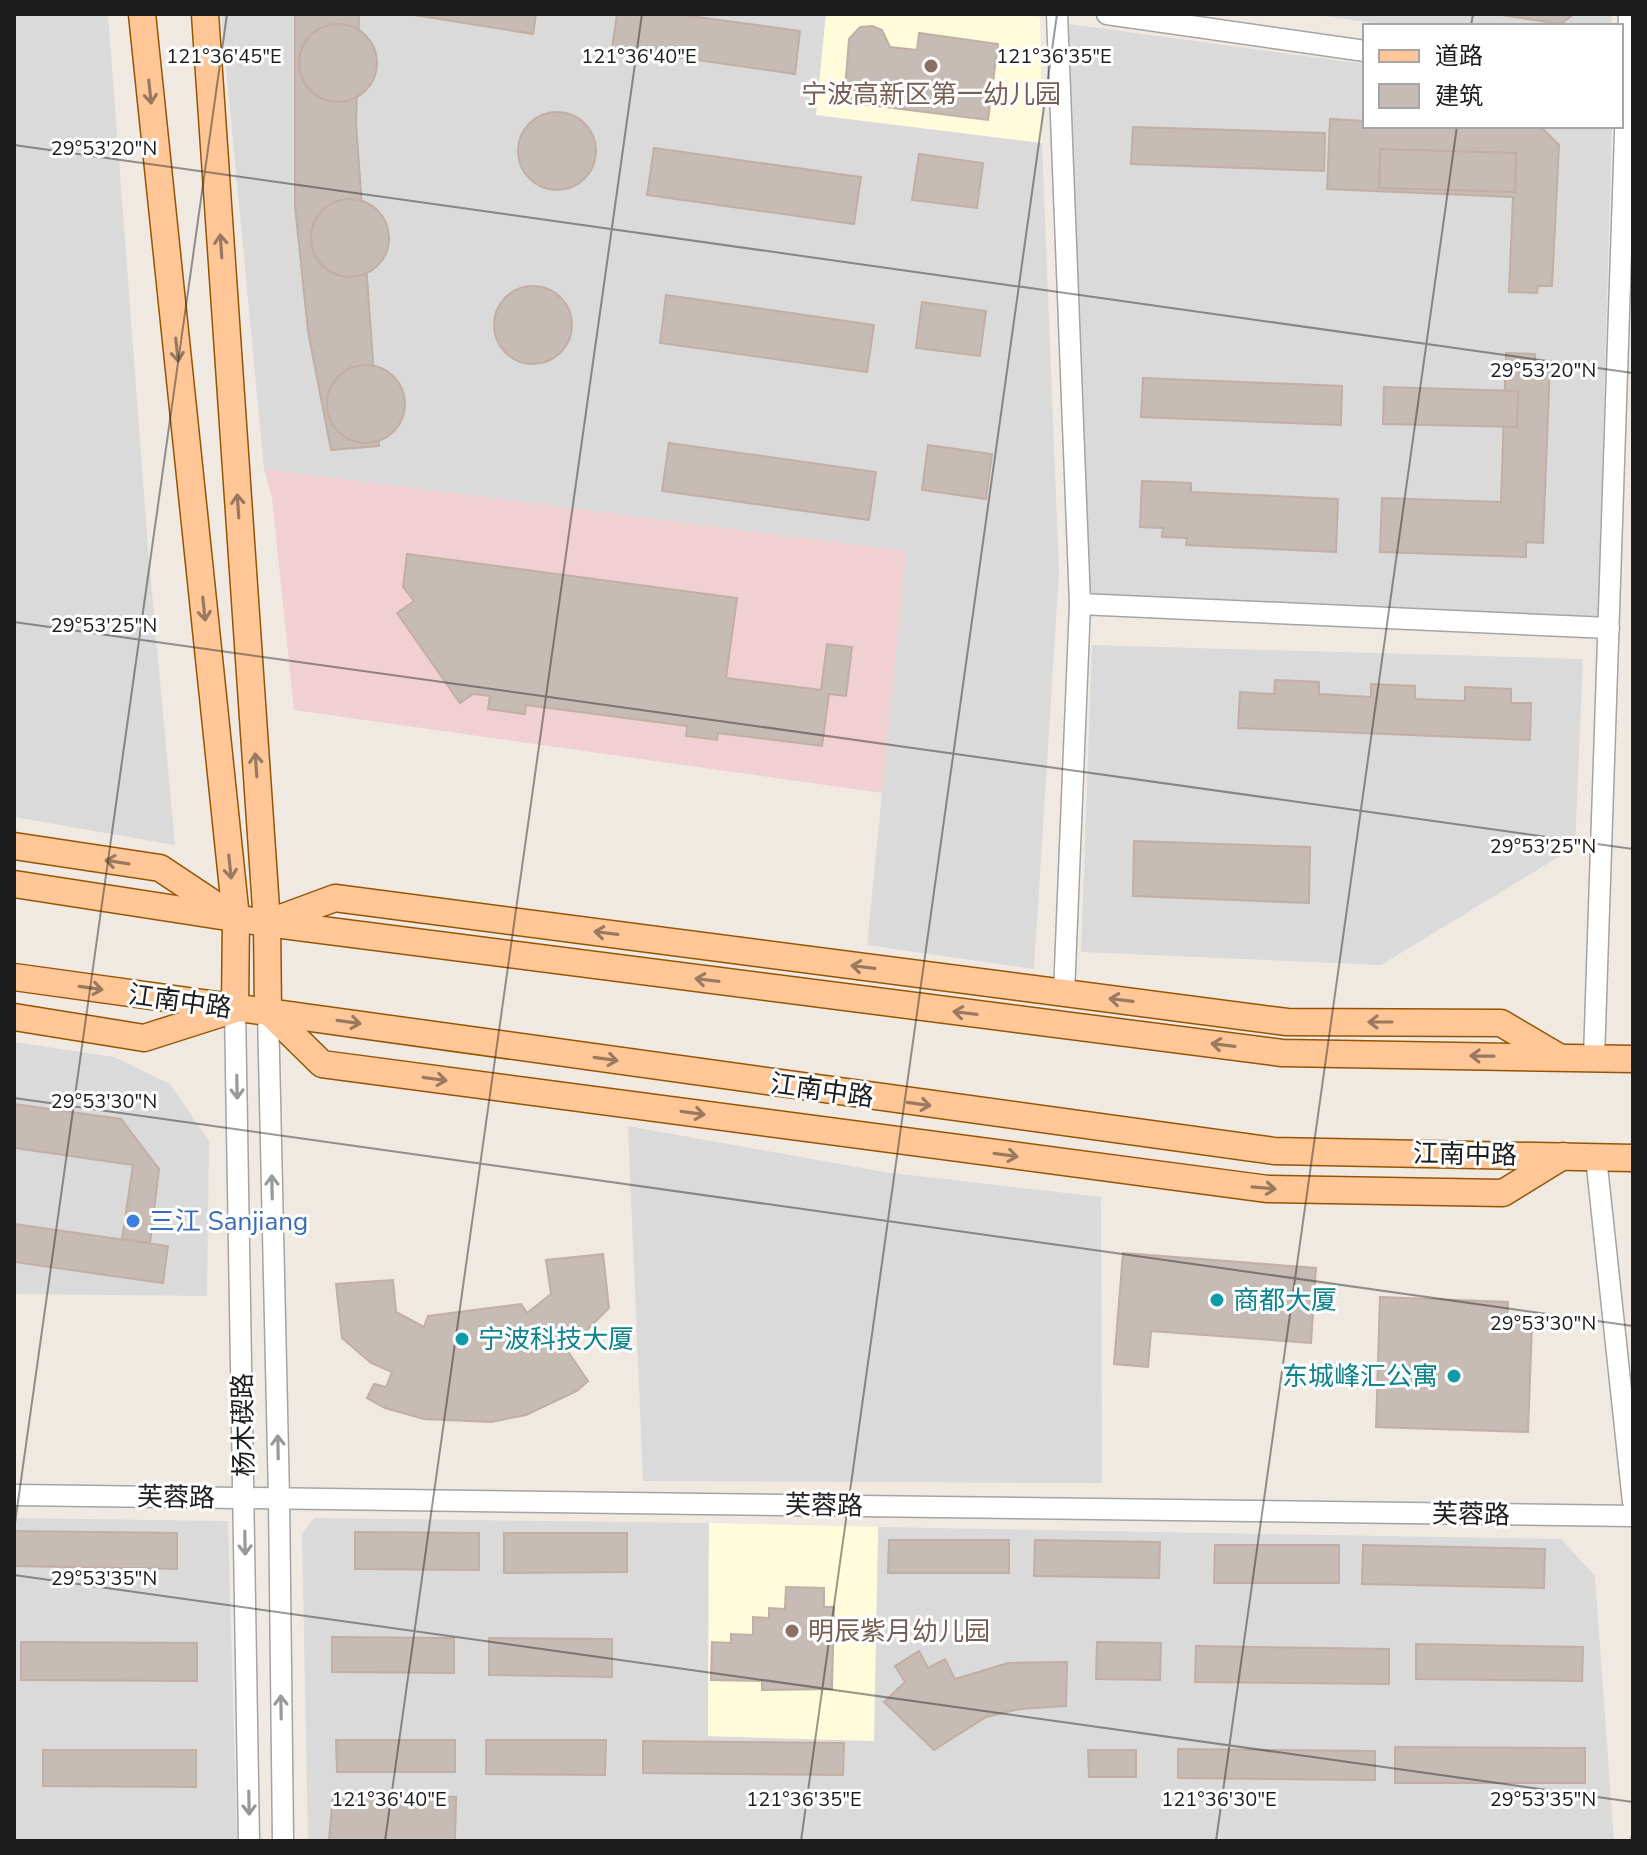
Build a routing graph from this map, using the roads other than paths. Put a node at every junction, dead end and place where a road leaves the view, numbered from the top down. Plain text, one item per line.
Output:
1 (142, 14) edge
2 (205, 14) edge
3 (1057, 14) edge
4 (1107, 14) edge
5 (1629, 14) edge
6 (1363, 51) edge
7 (1624, 88) edge
8 (1623, 124) edge
9 (1623, 128) edge
10 (1080, 604) junction
11 (1609, 628) junction
12 (14, 846) edge
13 (14, 884) edge
14 (236, 918) junction
15 (267, 923) junction
16 (14, 977) edge
17 (1064, 993) junction
18 (235, 1009) junction
19 (268, 1011) junction
20 (14, 1017) edge
21 (1560, 1058) junction
22 (1594, 1058) junction
23 (1633, 1059) edge
24 (1563, 1156) junction
25 (1596, 1157) junction
26 (1633, 1158) edge
27 (14, 1495) edge
28 (245, 1498) junction
29 (279, 1498) junction
30 (1633, 1502) edge
31 (1633, 1516) edge
32 (249, 1841) edge
33 (283, 1841) edge

1 -> 14 main road
15 -> 2 main road
3 - 10 street
4 - 6 street
5 - 7 street
7 - 8 street
9 - 11 street
10 - 11 street
10 - 17 street
11 - 22 street
14 -> 12 main road
13 - 14 main road
14 - 15 main road
14 - 18 main road
17 -> 15 main road
15 - 19 main road
21 -> 15 main road
16 -> 18 main road, 江南中路
21 -> 17 main road
18 - 19 main road, 江南中路
18 - 20 main road
18 -> 28 street, 杨木碶路
19 -> 24 main road, 江南中路
19 -> 24 main road
29 -> 19 street, 杨木碶路
21 - 22 main road
22 - 23 main road
24 - 25 main road, 江南中路
25 - 26 main road, 江南中路
25 - 30 street
27 - 28 street, 芙蓉路
28 - 29 street, 芙蓉路
28 -> 32 street, 杨木碶路
29 - 31 street, 芙蓉路
33 -> 29 street, 杨木碶路

